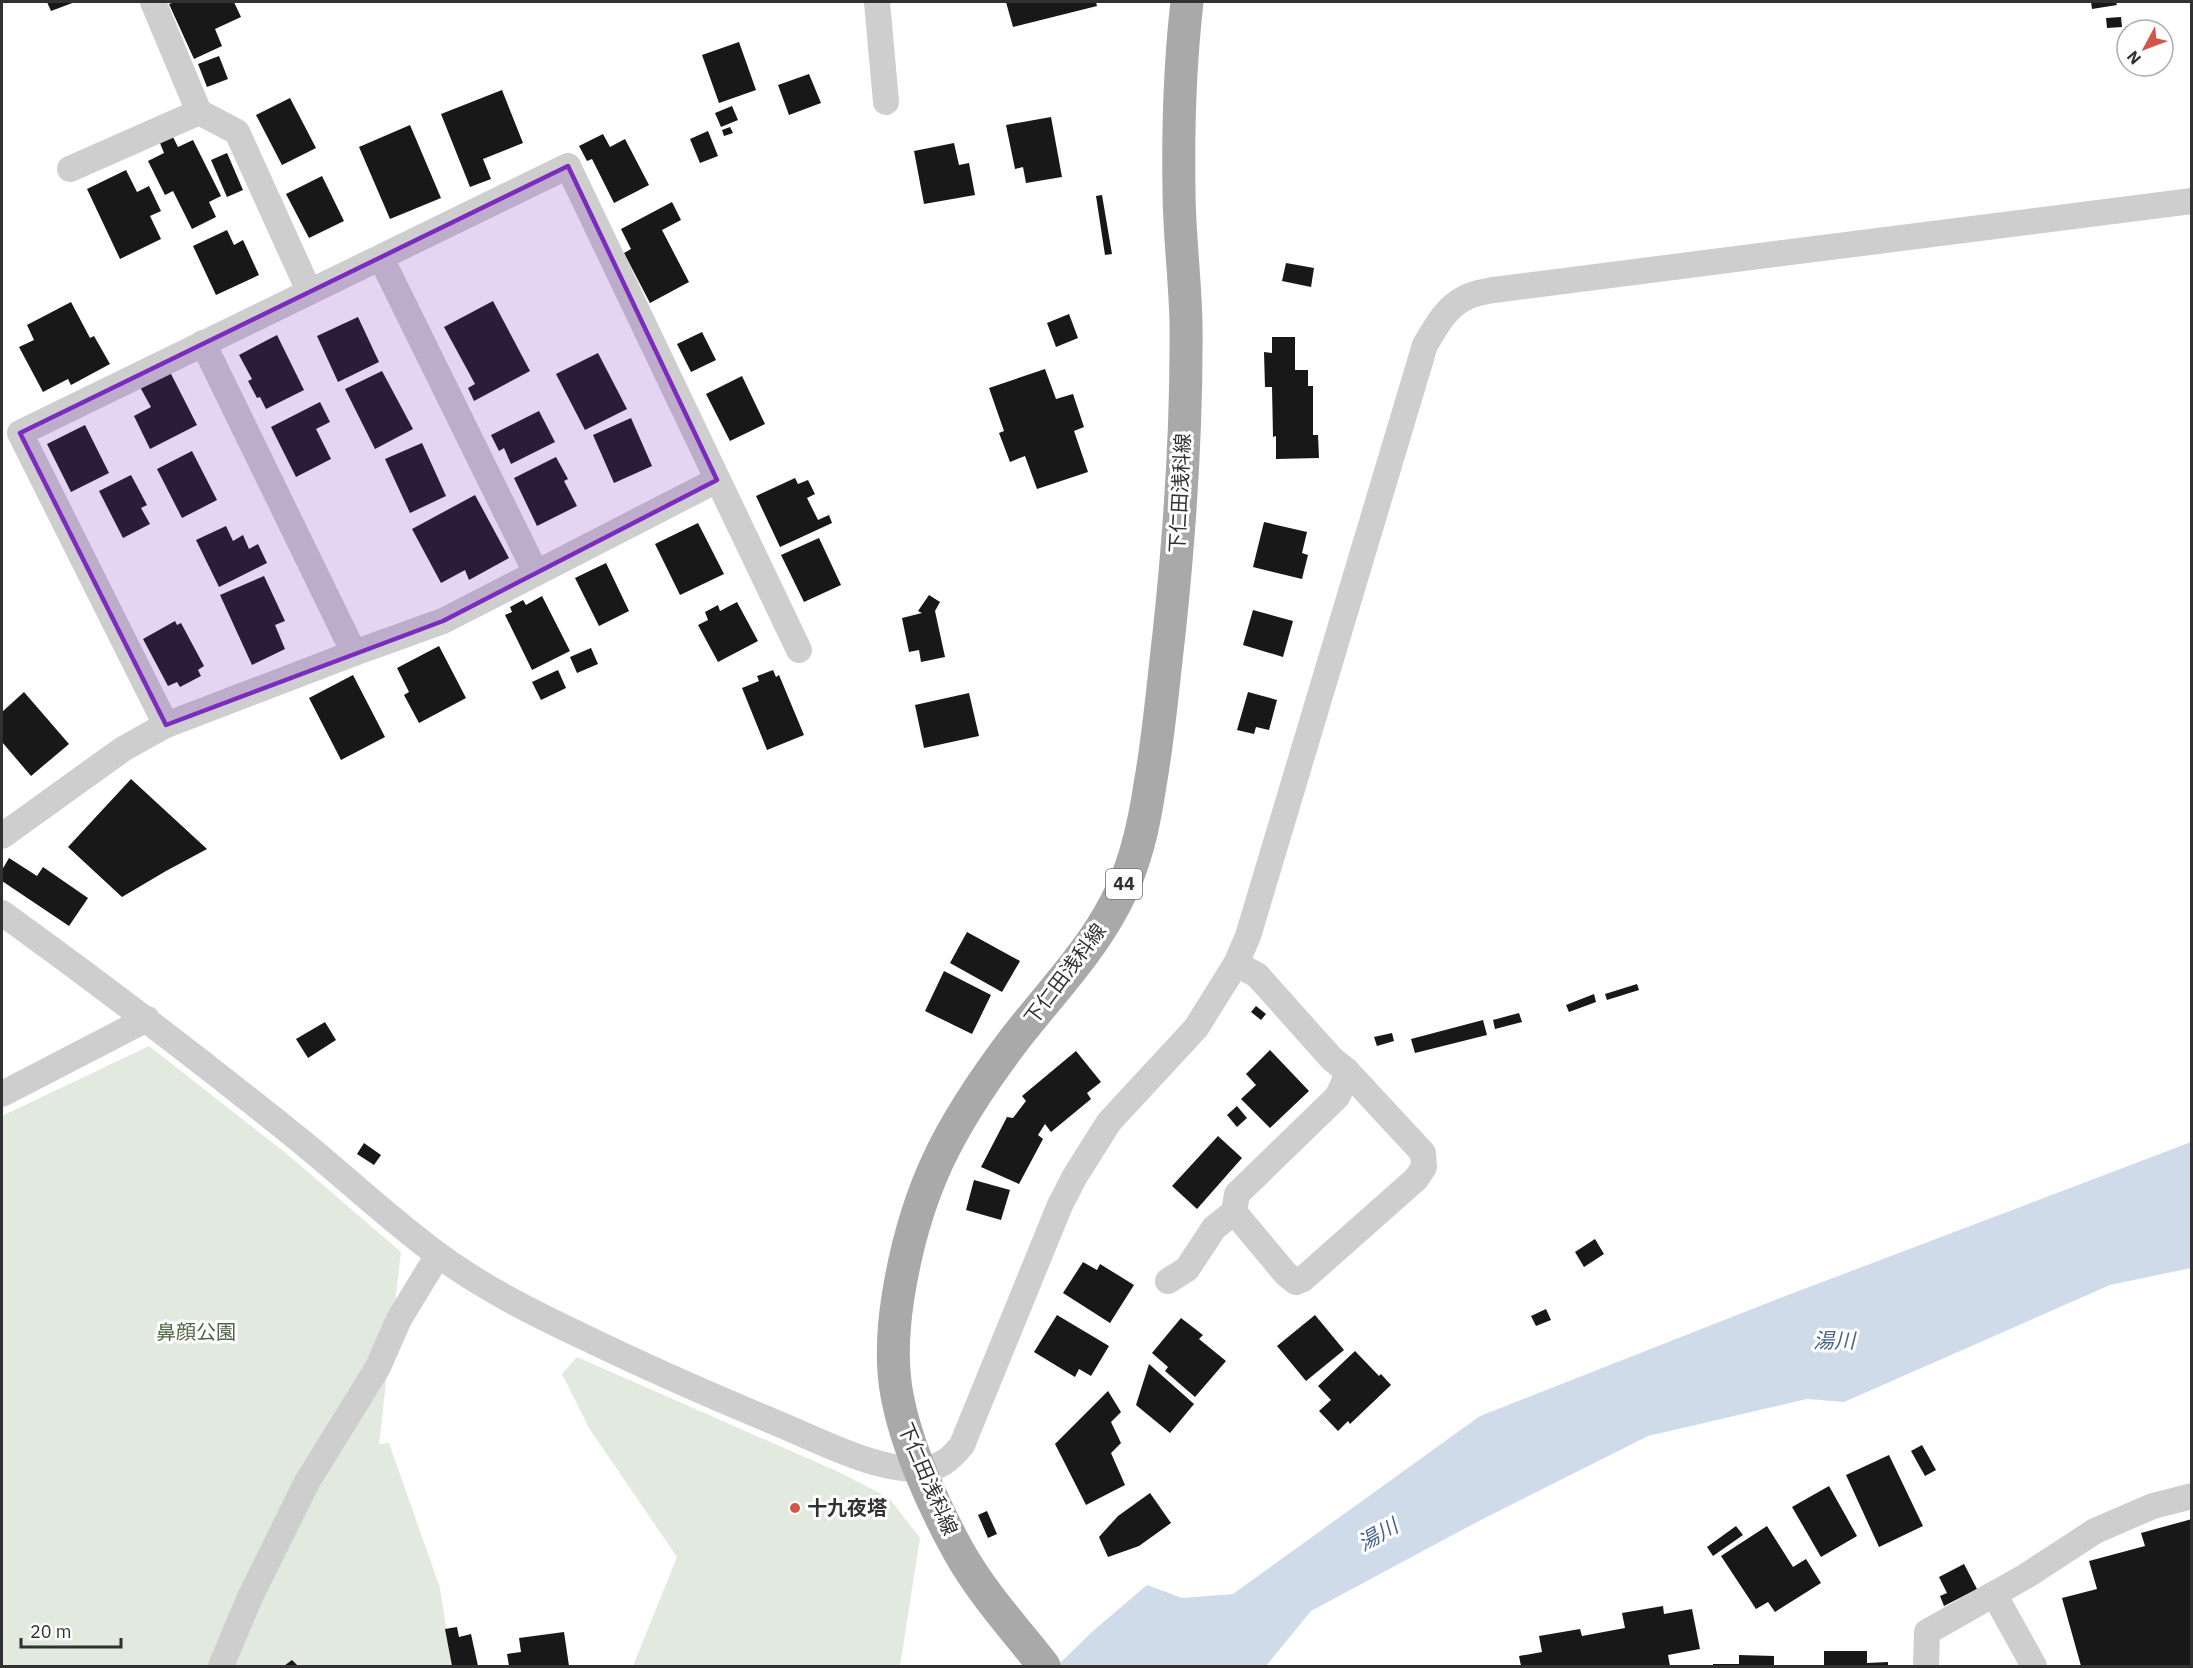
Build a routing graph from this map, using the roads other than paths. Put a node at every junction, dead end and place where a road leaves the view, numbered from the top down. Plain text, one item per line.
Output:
1 (153, 2) edge
2 (877, 2) edge
3 (1187, 2) edge
4 (886, 102) dead end
5 (199, 112) junction
6 (70, 170) dead end
7 (2192, 201) edge
8 (381, 258) junction
9 (309, 291) junction
10 (203, 343) junction
11 (717, 480) junction
12 (536, 573) junction
13 (799, 650) dead end
14 (354, 653) junction
15 (166, 725) junction
16 (2, 836) edge
17 (2, 913) edge
18 (1236, 964) junction
19 (147, 1019) junction
20 (1347, 1071) junction
21 (2, 1094) edge
22 (1234, 1212) junction
23 (438, 1255) junction
24 (1168, 1281) dead end
25 (920, 1469) junction
26 (2192, 1496) edge
27 (1994, 1594) junction
28 (220, 1666) edge
29 (1044, 1666) edge
30 (1926, 1666) edge
31 (2034, 1666) edge

1 - 5 street
2 - 4 street
3 - 25 main road, 下仁田浅科線 / 44
5 - 6 street
5 - 9 street
7 - 18 street
8 - 9 street
8 - 11 street
8 - 12 street
9 - 10 street
10 - 14 street
10 - 15 street
11 - 12 street
11 - 13 street
12 - 14 street
14 - 15 street
15 - 16 street
17 - 19 street
18 - 20 street
18 - 25 street
19 - 21 street
19 - 23 street
20 - 22 street
20 - 22 street
22 - 24 street
23 - 25 street
23 - 28 street
25 - 29 main road, 下仁田浅科線 / 44
26 - 27 street
27 - 30 street
27 - 31 street

